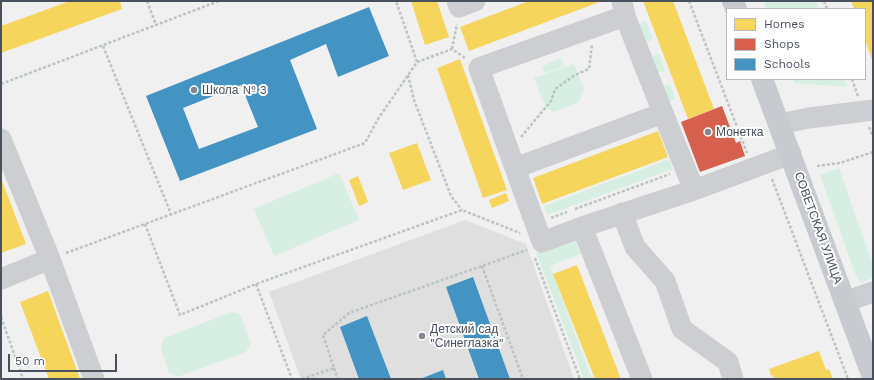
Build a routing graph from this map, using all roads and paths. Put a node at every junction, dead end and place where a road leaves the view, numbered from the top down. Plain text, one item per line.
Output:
1 (147, 1) edge
2 (219, 1) edge
3 (396, 1) edge
4 (689, 1) edge
5 (464, 3) edge
6 (624, 8) edge
7 (156, 25) junction
8 (594, 27) junction
9 (103, 46) junction
10 (452, 49) junction
11 (417, 62) junction
12 (479, 68) junction
13 (408, 75) junction
14 (762, 80) edge
15 (853, 80) edge
16 (1, 84) edge
17 (866, 106) edge
18 (663, 113) junction
19 (779, 124) junction
20 (1, 139) edge
21 (873, 152) edge
22 (791, 154) junction
23 (512, 159) junction
24 (761, 164) junction
25 (817, 166) dead end
26 (686, 169) junction
27 (694, 190) junction
28 (462, 210) junction
29 (622, 213) junction
30 (171, 214) junction
31 (145, 224) junction
32 (582, 227) junction
33 (536, 238) junction
34 (50, 259) junction
35 (482, 266) junction
36 (1, 279) edge
37 (256, 284) junction
38 (873, 292) edge
39 (845, 302) junction
40 (1, 316) edge
41 (334, 368) junction
42 (873, 377) edge
43 (23, 379) edge
44 (94, 379) edge
45 (292, 379) edge
46 (302, 379) edge
47 (338, 379) edge
48 (523, 379) edge
49 (580, 379) edge
50 (642, 379) edge
51 (733, 379) edge
52 (848, 379) edge

1 - 7 path
2 - 7 path
3 - 11 path
4 - 24 path
5 - 10 path
6 - 8 street
6 - 18 street
7 - 9 path
8 - 12 street
8 - 23 path
9 - 16 path
9 - 30 path
10 - 11 path
10 - 12 path
11 - 13 path
12 - 23 street
13 - 28 path
13 - 30 path
14 - 19 main road, СОВЕТСКАЯ УЛИЦА
15 - 17 path
17 - 19 street
18 - 23 street
18 - 26 street
19 - 22 main road, СОВЕТСКАЯ УЛИЦА
20 - 34 street
21 - 25 path
22 - 24 street
22 - 39 main road, СОВЕТСКАЯ УЛИЦА
23 - 33 street
24 - 27 street
24 - 52 path
26 - 27 street
26 - 33 path
27 - 29 street
28 - 33 path
28 - 37 path
29 - 32 street
29 - 51 street
30 - 31 path
31 - 34 path
31 - 37 path
32 - 33 street
32 - 50 street
33 - 35 path
33 - 49 path
34 - 36 street
34 - 44 street
35 - 41 path
35 - 48 path
37 - 45 path
38 - 39 street
39 - 42 main road, СОВЕТСКАЯ УЛИЦА
40 - 43 path
41 - 46 path
41 - 47 path

